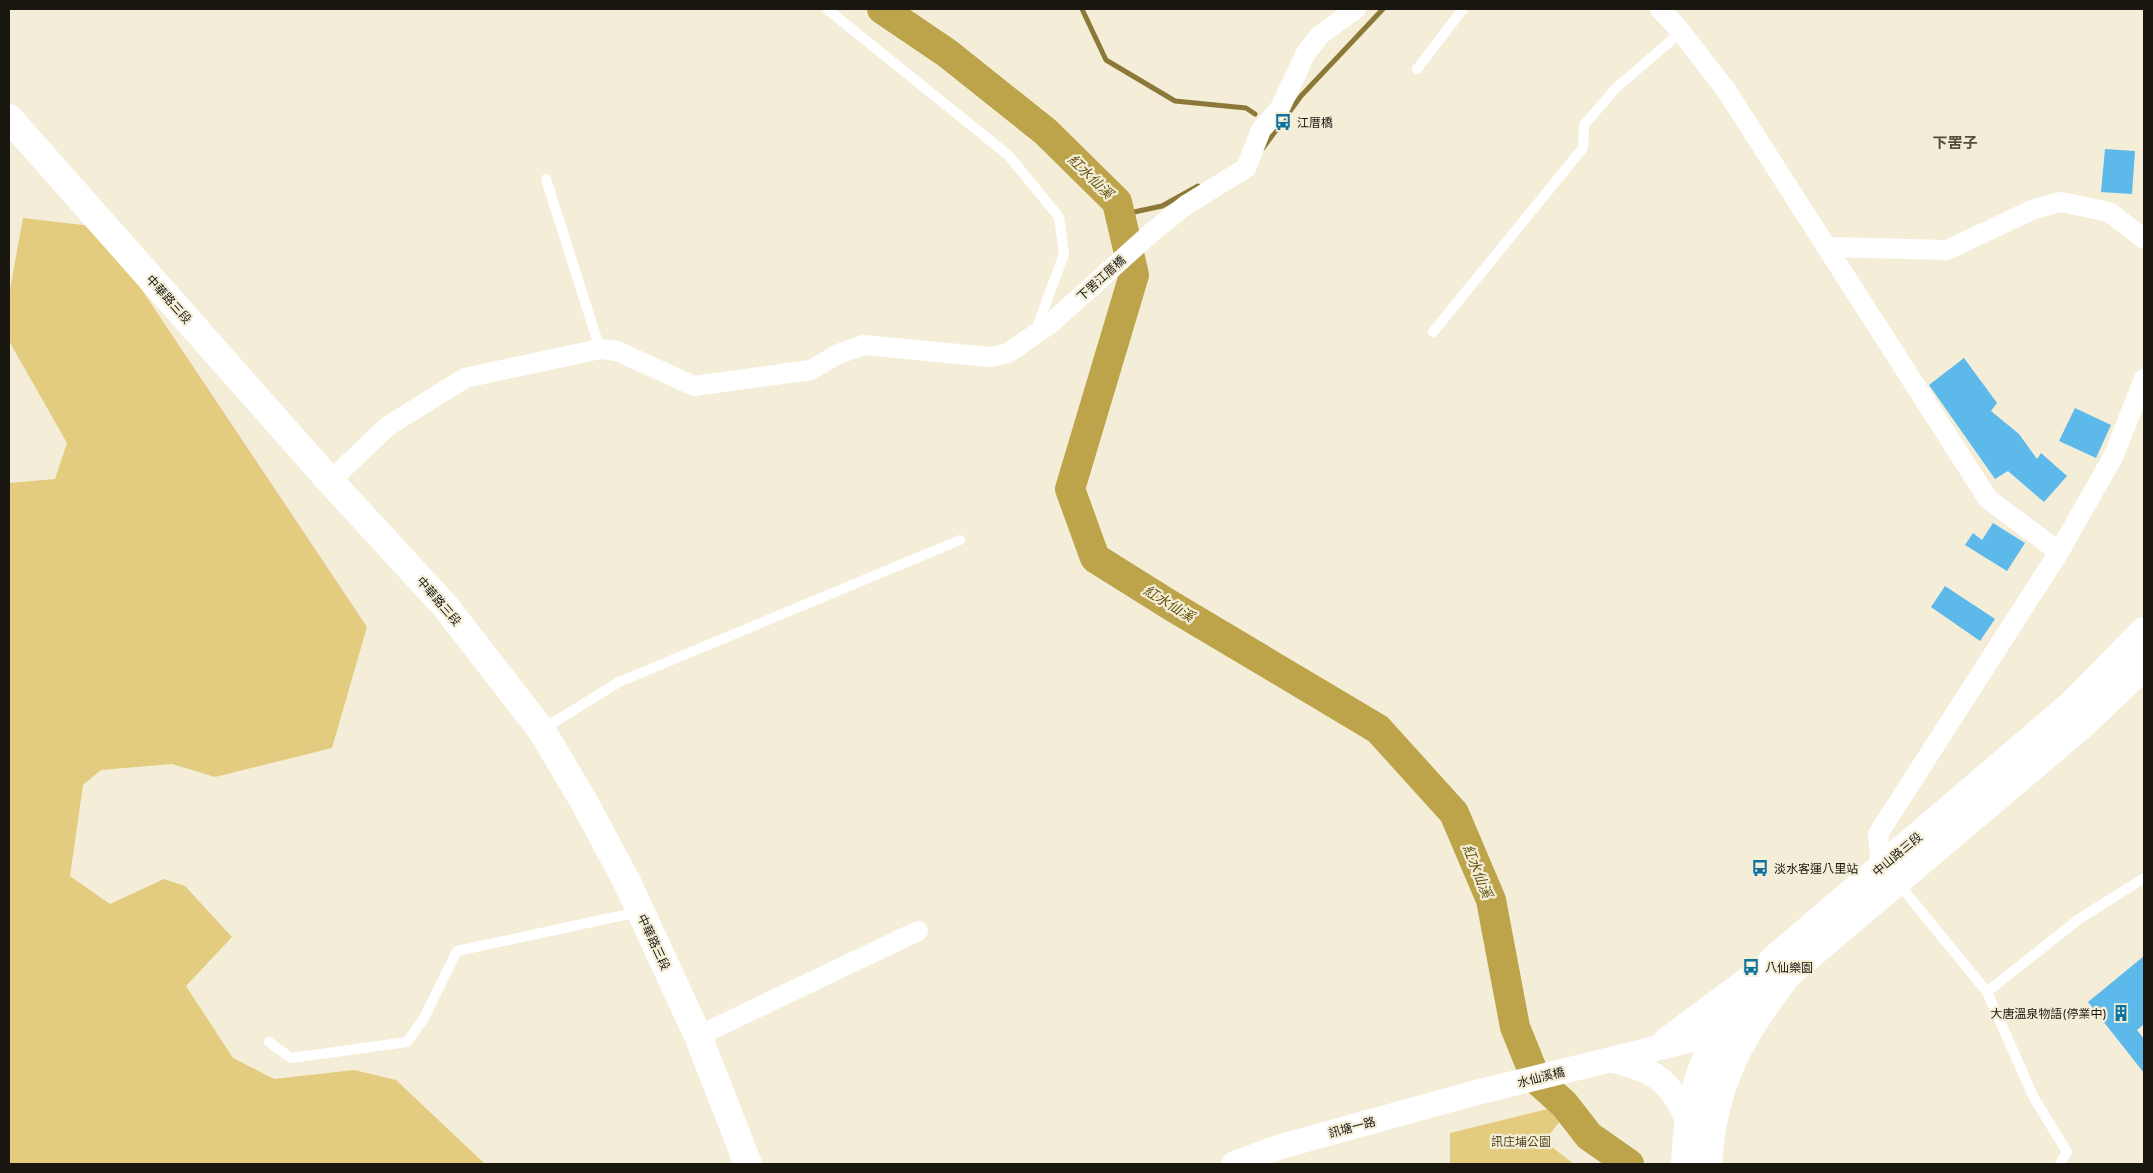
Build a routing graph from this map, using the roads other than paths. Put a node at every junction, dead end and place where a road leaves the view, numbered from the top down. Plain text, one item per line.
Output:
1 (827, 9) edge
2 (1356, 9) edge
3 (1462, 9) edge
4 (1660, 9) edge
5 (1681, 32) junction
6 (1417, 69) dead end
7 (9, 118) edge
8 (546, 179) dead end
9 (2144, 239) edge
10 (1827, 247) junction
11 (1042, 330) junction
12 (1433, 332) dead end
13 (600, 349) junction
14 (2144, 379) edge
15 (330, 480) junction
16 (960, 540) dead end
17 (2059, 552) junction
18 (2144, 631) edge
19 (2144, 666) edge
20 (542, 731) junction
21 (1889, 874) junction
22 (2144, 878) edge
23 (639, 912) junction
24 (918, 931) dead end
25 (1774, 959) junction
26 (1987, 992) junction
27 (698, 1036) junction
28 (1729, 1038) junction
29 (269, 1042) dead end
30 (1651, 1050) junction
31 (1612, 1060) junction
32 (1471, 1094) joint
33 (1698, 1140) edge
34 (748, 1164) edge
35 (1234, 1164) edge
36 (1685, 1164) edge
37 (2060, 1164) edge

1 - 11 lane
2 - 11 street, 下罟江厝橋
3 - 6 lane
4 - 5 street
5 - 10 street
5 - 12 lane
7 - 15 main road, 中華路三段
8 - 13 lane
9 - 10 street
10 - 17 street
11 - 13 street, 下罟江厝橋
13 - 15 street
14 - 17 street
15 - 20 main road, 中華路三段
16 - 20 lane
17 - 21 street
18 - 21 main road, 中山路三段
19 - 21 main road, 中山路三段
20 - 23 main road, 中華路三段
21 - 25 main road, 中山路三段
21 - 26 lane
21 - 28 main road, 中山路三段
22 - 26 lane
23 - 27 main road, 中華路三段
23 - 29 lane
24 - 27 street
25 - 28 main road, 中山路三段
25 - 30 street
26 - 37 lane
27 - 34 main road, 中華路三段
28 - 30 street
28 - 33 main road, 中山路三段
30 - 31 street
31 - 32 street, 水仙溪橋
31 - 33 street
32 - 35 street, 訊塘一路
33 - 36 main road, 中山路三段

